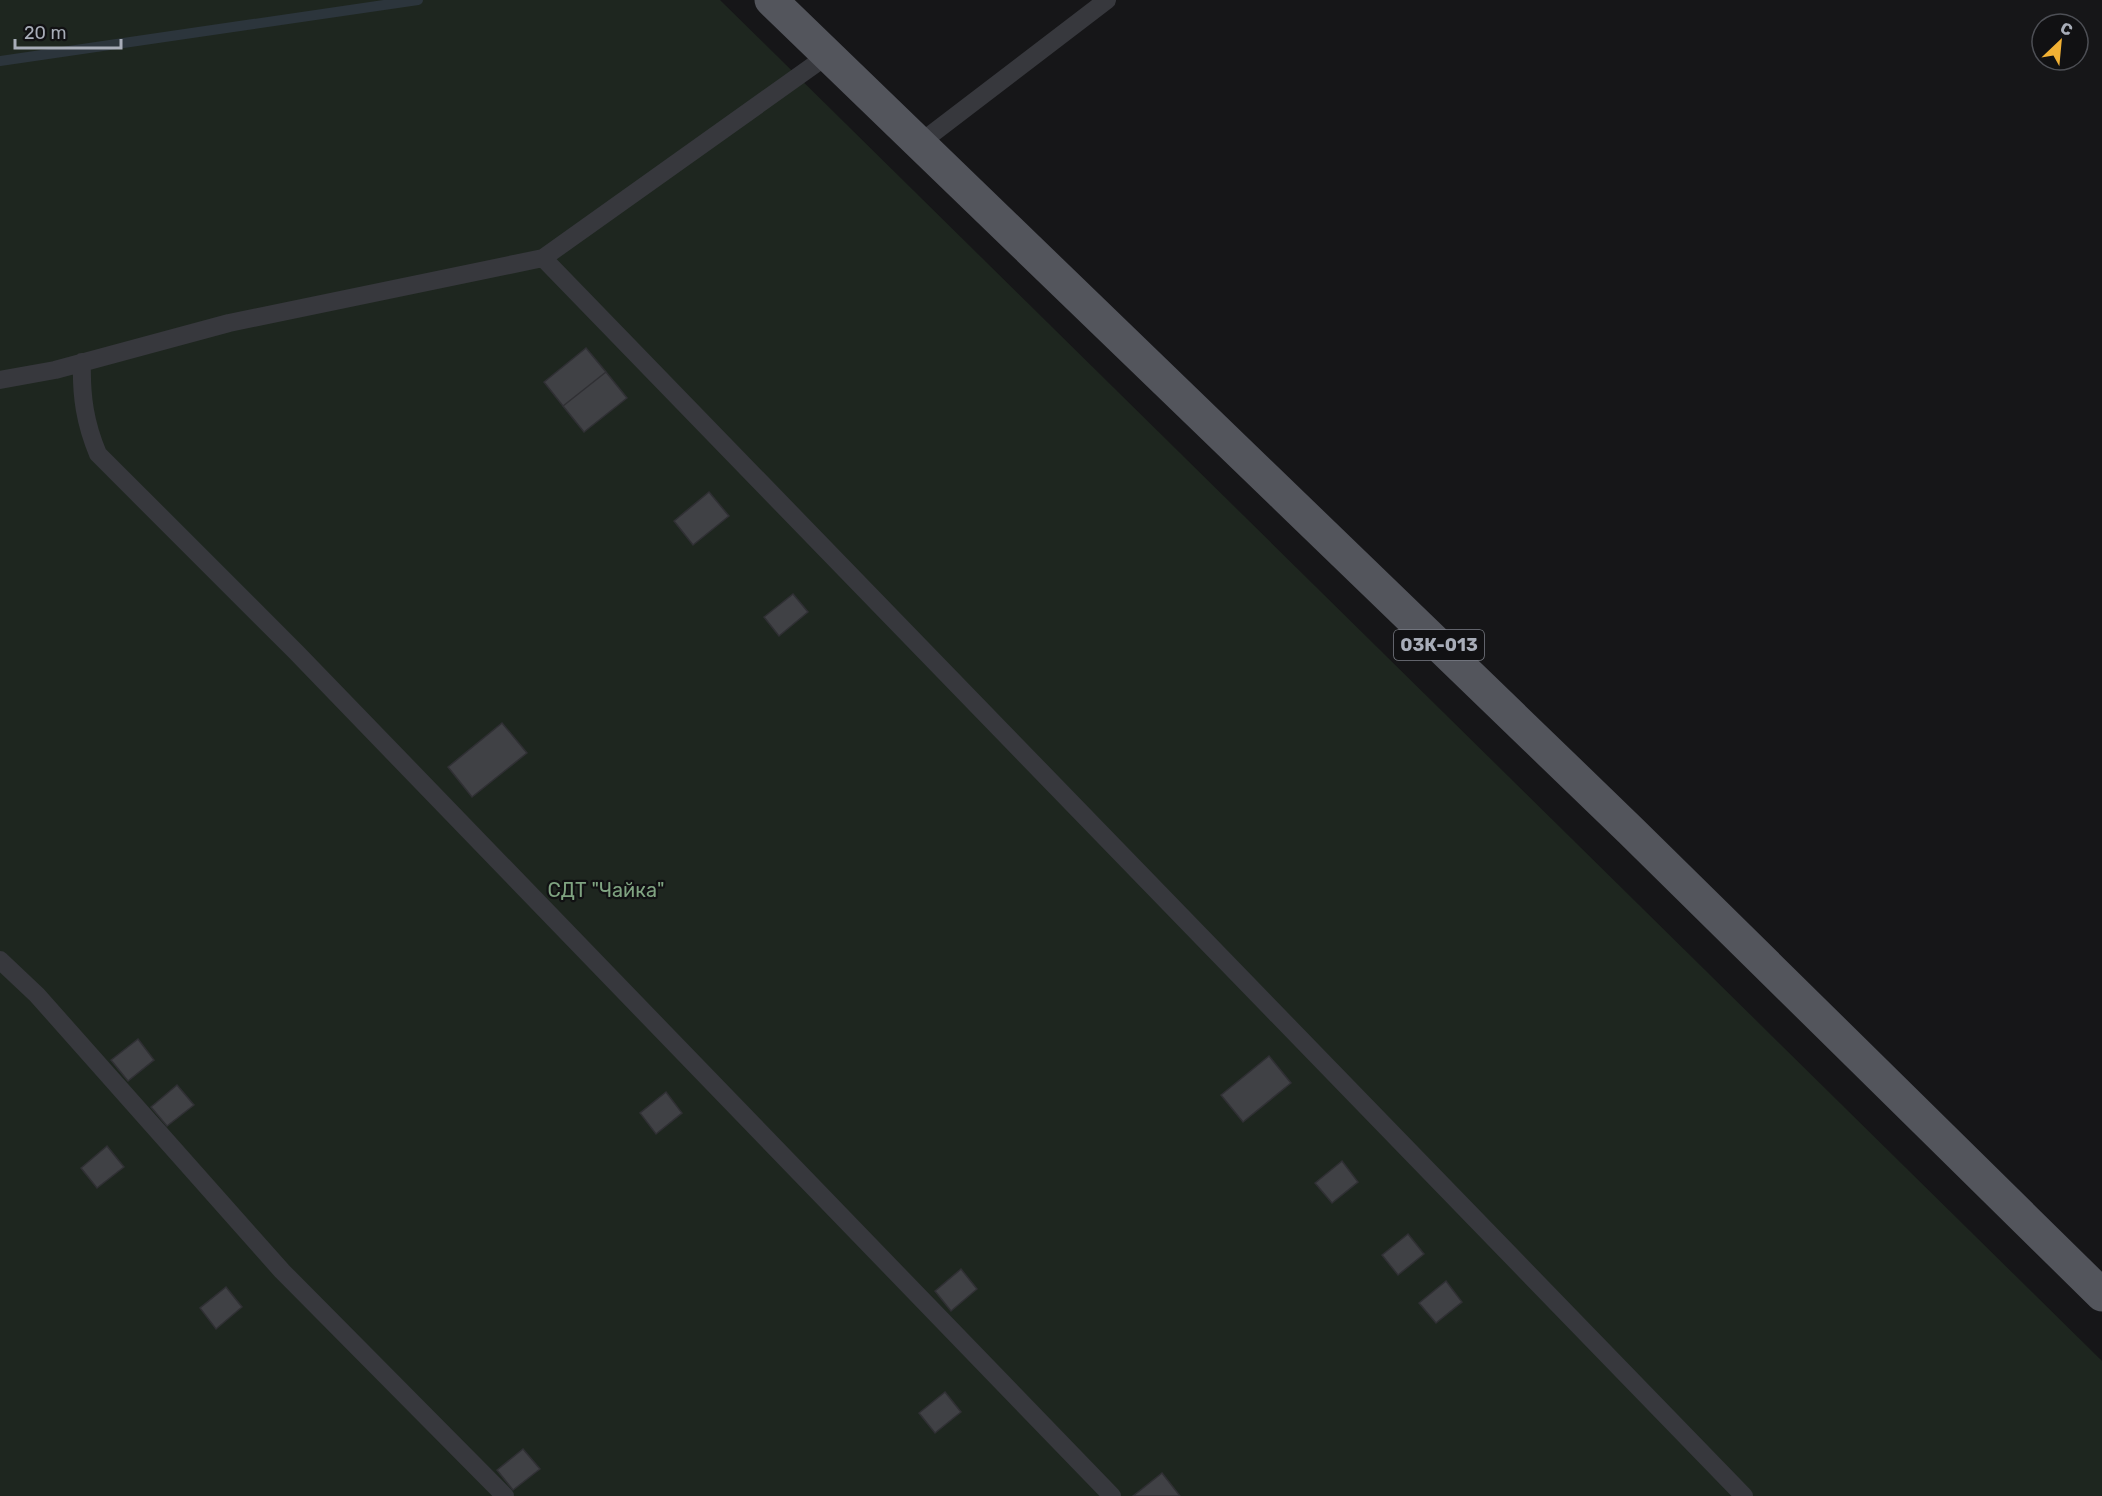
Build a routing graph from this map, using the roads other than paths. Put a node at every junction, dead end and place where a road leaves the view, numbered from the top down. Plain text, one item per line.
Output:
1 (771, 0) edge
2 (1107, 0) edge
3 (828, 55) junction
4 (920, 143) junction
5 (543, 258) junction
6 (82, 362) junction
7 (0, 380) edge
8 (0, 960) edge
9 (2102, 1295) edge
10 (505, 1496) edge
11 (1112, 1496) edge
12 (1744, 1496) edge

1 - 3 main road, 03К-013
2 - 4 lane
3 - 4 main road, 03К-013
3 - 5 lane
4 - 9 main road, 03К-013
5 - 6 lane
5 - 12 lane
6 - 7 lane
6 - 11 lane
8 - 10 lane

